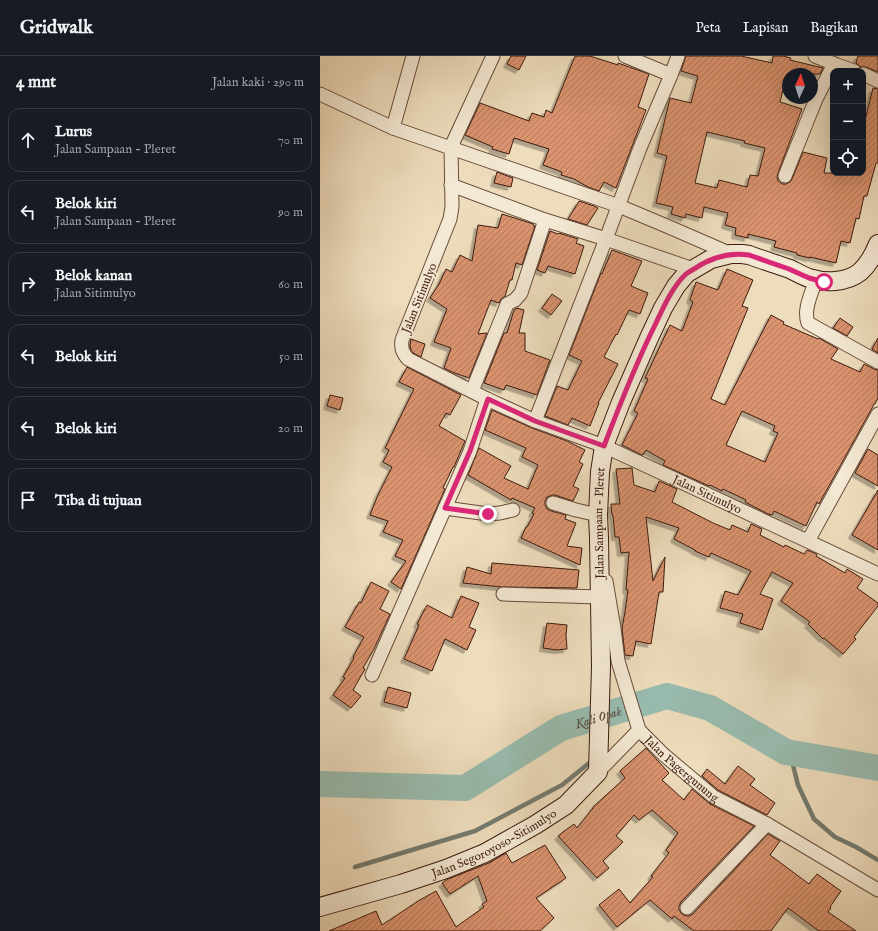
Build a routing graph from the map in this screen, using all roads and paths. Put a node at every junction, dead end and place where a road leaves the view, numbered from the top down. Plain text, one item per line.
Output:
1 (413, 56) edge
2 (493, 56) edge
3 (624, 56) edge
4 (678, 56) edge
5 (815, 56) edge
6 (834, 64) junction
7 (845, 68) edge
8 (671, 75) junction
9 (866, 76) edge
10 (878, 81) edge
11 (320, 94) edge
12 (393, 128) junction
13 (451, 158) junction
14 (785, 176) dead end
15 (451, 185) junction
16 (619, 206) junction
17 (545, 220) junction
18 (606, 239) junction
19 (878, 244) edge
20 (731, 254) junction
21 (693, 269) junction
22 (816, 280) junction
23 (878, 362) edge
24 (472, 391) junction
25 (488, 399) junction
26 (878, 414) edge
27 (535, 421) junction
28 (604, 446) junction
29 (553, 503) dead end
30 (445, 508) junction
31 (513, 510) dead end
32 (598, 515) junction
33 (599, 538) junction
34 (808, 541) junction
35 (878, 574) edge
36 (503, 594) dead end
37 (600, 597) junction
38 (372, 675) dead end
39 (639, 730) junction
40 (598, 772) junction
41 (767, 824) junction
42 (878, 890) edge
43 (320, 907) edge
44 (687, 908) dead end

1 - 12 street
2 - 13 street
3 - 8 street
4 - 8 street
5 - 6 street
6 - 7 street
6 - 14 street
8 - 16 street
9 - 10 street
11 - 12 street
12 - 13 street
13 - 15 street, Jalan Sitimulyo
13 - 16 street
15 - 17 street
15 - 24 street, Jalan Sitimulyo
16 - 18 street
16 - 20 street
17 - 18 street
17 - 24 street
18 - 21 street
18 - 27 street
19 - 22 main road, Jalan Sampaan - Pleret
20 - 21 main road, Jalan Sampaan - Pleret
20 - 22 main road, Jalan Sampaan - Pleret
21 - 28 main road, Jalan Sampaan - Pleret
22 - 23 street
24 - 25 street, Jalan Sitimulyo
25 - 27 street, Jalan Sitimulyo
25 - 30 street
26 - 34 street
27 - 28 street, Jalan Sitimulyo
28 - 32 main road, Jalan Sampaan - Pleret
28 - 34 street, Jalan Sitimulyo
29 - 32 street
30 - 31 street
30 - 38 street
32 - 33 main road, Jalan Sampaan - Pleret
33 - 37 main road, Jalan Sampaan - Pleret
33 - 39 street, Jalan Pagergunung
34 - 35 street, Jalan Sitimulyo
36 - 37 street
37 - 40 main road, Jalan Sampaan - Pleret
39 - 40 street, Jalan Segoroyoso-Sitimulyo
39 - 41 street, Jalan Pagergunung
40 - 43 main road, Jalan Segoroyoso-Sitimulyo
41 - 42 street, Jalan Pagergunung
41 - 44 street

